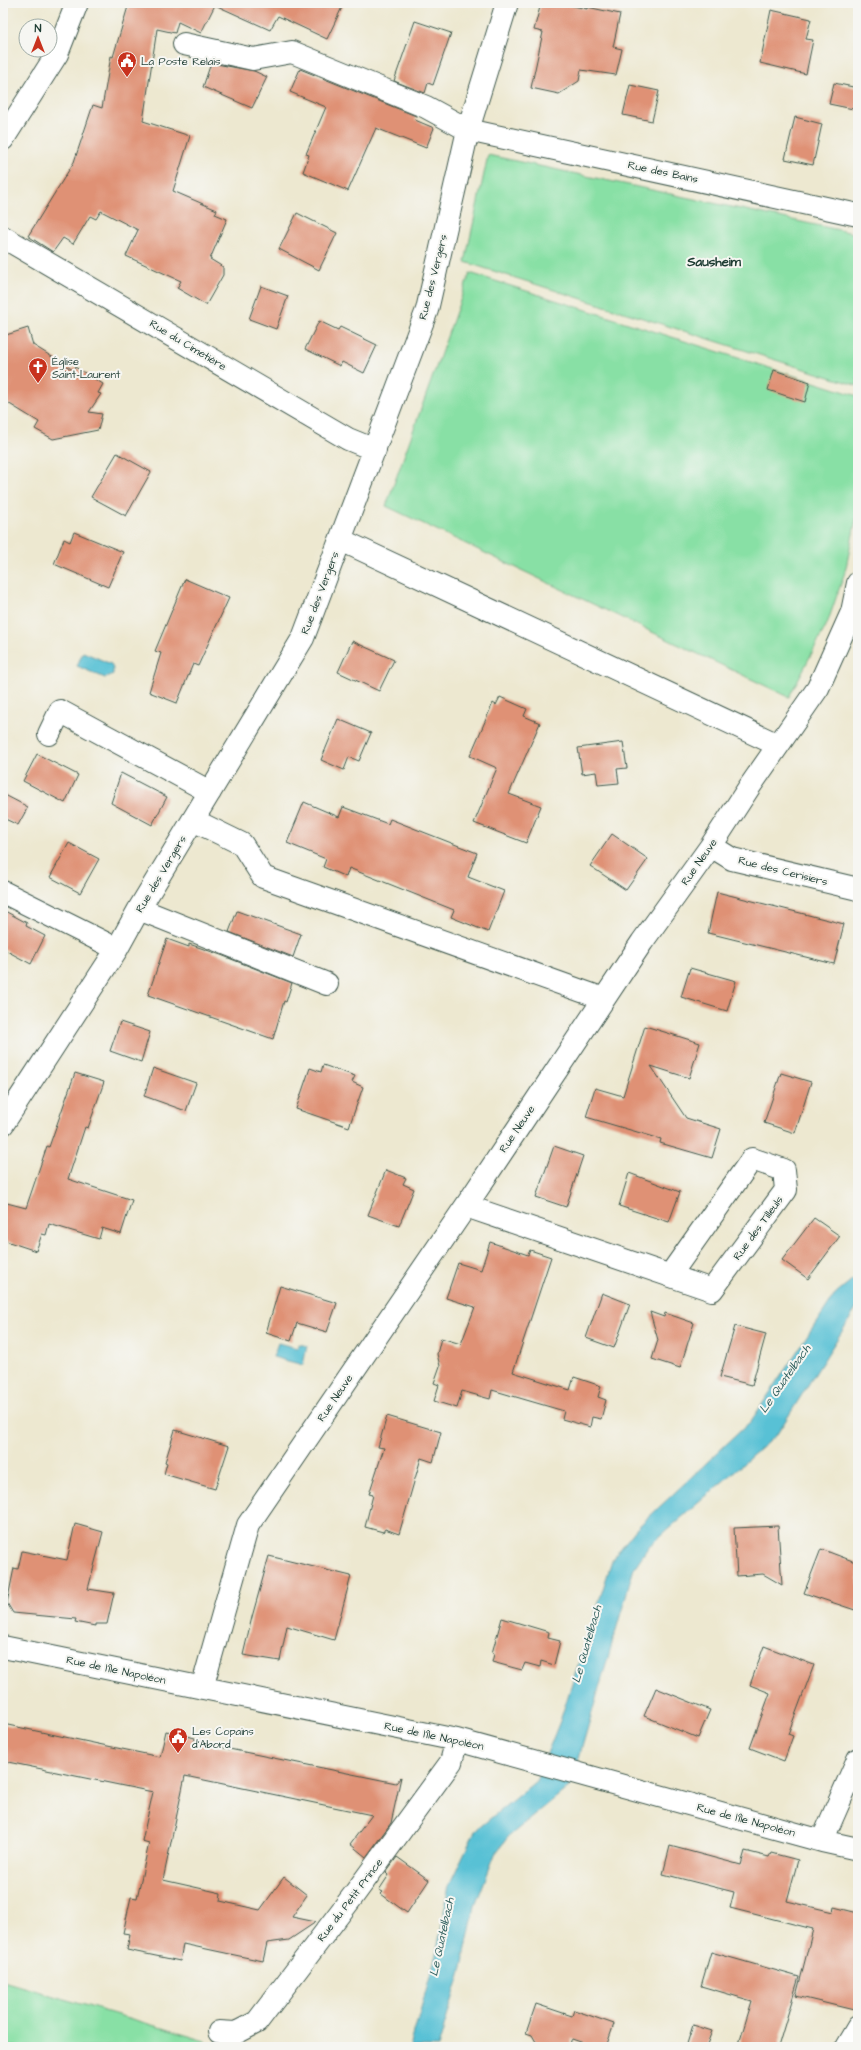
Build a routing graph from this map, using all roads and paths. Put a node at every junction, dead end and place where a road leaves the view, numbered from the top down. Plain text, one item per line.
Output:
1 (77, 3) edge
2 (507, 3) edge
3 (184, 44) dead end
4 (468, 130) junction
5 (3, 139) edge
6 (858, 215) edge
7 (3, 237) edge
8 (375, 450) junction
9 (340, 540) junction
10 (858, 583) edge
11 (49, 734) dead end
12 (778, 745) junction
13 (210, 792) junction
14 (193, 820) junction
15 (711, 846) junction
16 (858, 889) edge
17 (3, 892) edge
18 (139, 909) junction
19 (117, 949) junction
20 (327, 984) dead end
21 (604, 999) junction
22 (3, 1124) edge
23 (466, 1206) junction
24 (670, 1275) junction
25 (3, 1647) edge
26 (202, 1688) junction
27 (457, 1740) junction
28 (858, 1759) edge
29 (822, 1841) junction
30 (858, 1849) edge
31 (858, 2027) edge
32 (219, 2032) dead end
33 (846, 2047) edge

1 - 5 street
2 - 4 street, Rue des Vergers
3 - 4 street, Rue des Bains
4 - 6 street, Rue des Bains
4 - 8 street, Rue des Vergers
7 - 8 street, Rue du Cimetière
8 - 9 street, Rue des Vergers
9 - 12 street
9 - 13 street, Rue des Vergers
10 - 12 street, Rue Neuve
11 - 13 street
12 - 15 street, Rue Neuve
13 - 14 street, Rue des Vergers
14 - 18 street, Rue des Vergers
14 - 21 street
15 - 16 street, Rue des Cerisiers
15 - 21 street, Rue Neuve
17 - 19 street
18 - 19 street, Rue des Vergers
18 - 20 street
19 - 22 street, Rue des Vergers
21 - 23 street, Rue Neuve
23 - 24 street, Rue des Tilleuls
23 - 26 street, Rue Neuve
24 - 24 street, Rue des Tilleuls
25 - 26 street, Rue de l'Île Napoléon
26 - 27 street, Rue de l'Île Napoléon
27 - 29 street, Rue de l'Île Napoléon
27 - 32 street, Rue du Petit Prince
28 - 29 street
29 - 30 street, Rue de l'Île Napoléon
31 - 33 street

